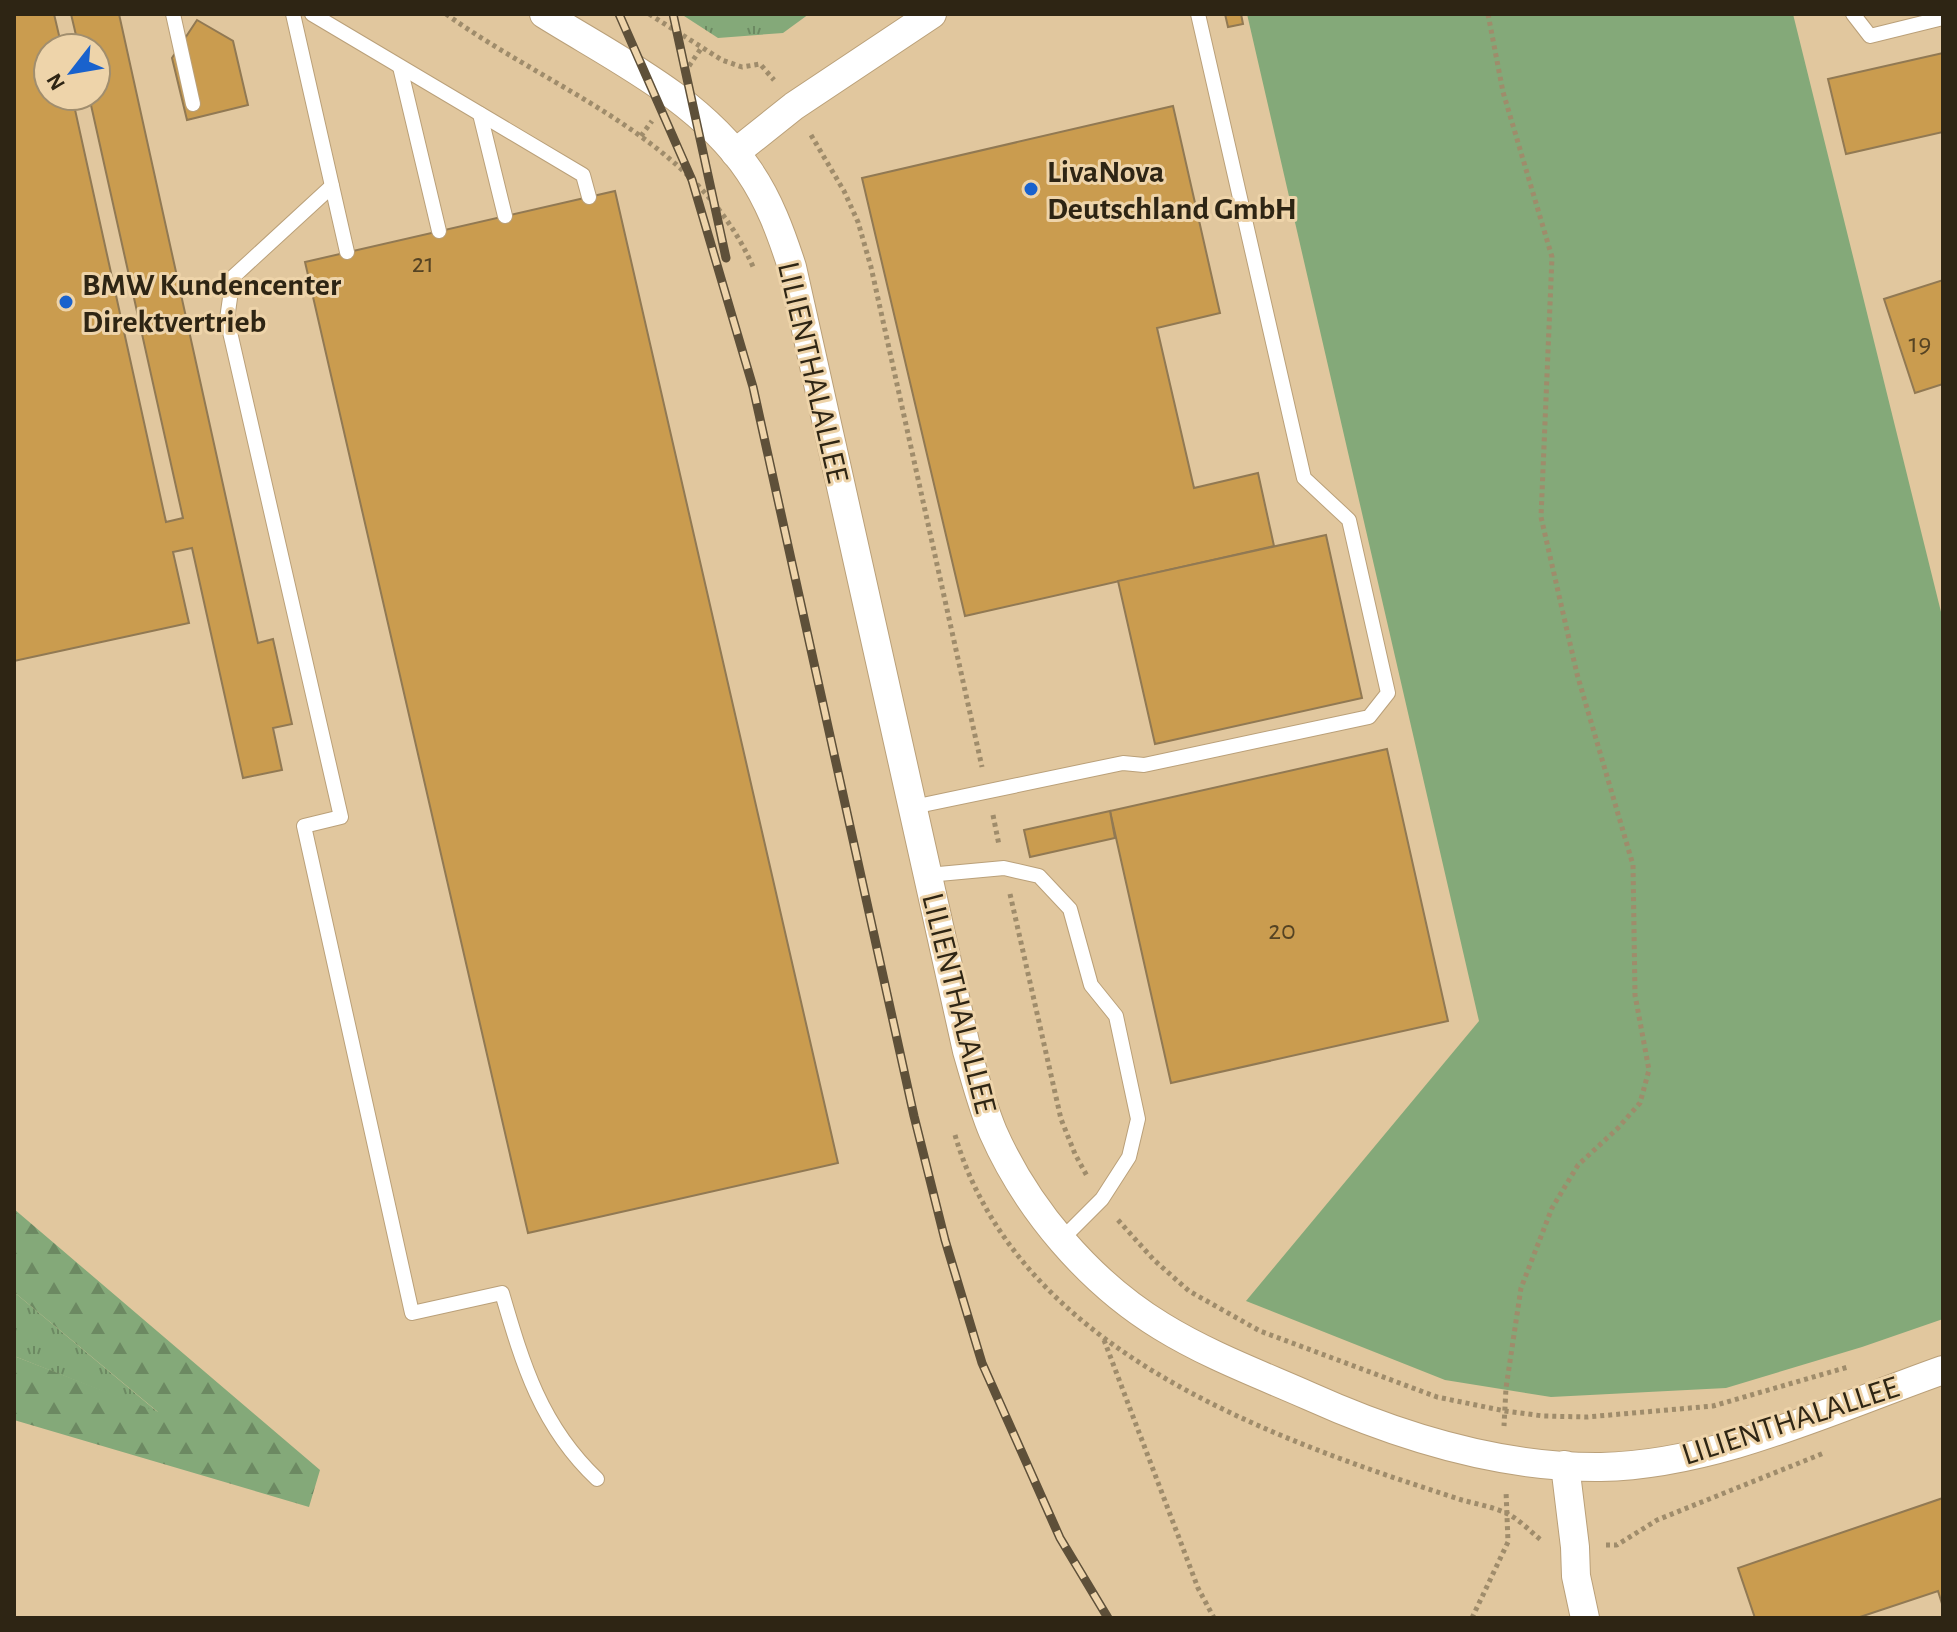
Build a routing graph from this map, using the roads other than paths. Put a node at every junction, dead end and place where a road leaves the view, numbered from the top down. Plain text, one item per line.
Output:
1 (173, 14) edge
2 (293, 14) edge
3 (312, 14) edge
4 (544, 14) edge
5 (932, 14) edge
6 (1198, 14) edge
7 (1853, 14) edge
8 (1943, 18) edge
9 (400, 67) junction
10 (193, 104) dead end
11 (480, 114) junction
12 (735, 153) junction
13 (332, 186) junction
14 (589, 197) dead end
15 (505, 216) dead end
16 (439, 231) dead end
17 (347, 252) dead end
18 (913, 807) junction
19 (928, 875) junction
20 (1062, 1239) junction
21 (1943, 1370) edge
22 (1565, 1465) junction
23 (597, 1479) dead end
24 (1585, 1618) edge

1 - 10 lane
2 - 13 lane
3 - 9 lane
4 - 12 street, LILIENTHALALLEE
5 - 12 street
6 - 18 lane
7 - 8 lane
9 - 11 lane
9 - 16 lane
11 - 14 lane
11 - 15 lane
12 - 18 street, LILIENTHALALLEE
13 - 17 lane
13 - 23 lane
18 - 19 street, LILIENTHALALLEE
19 - 20 street, LILIENTHALALLEE
19 - 20 lane
20 - 22 street, LILIENTHALALLEE
21 - 22 street, LILIENTHALALLEE
22 - 24 street

